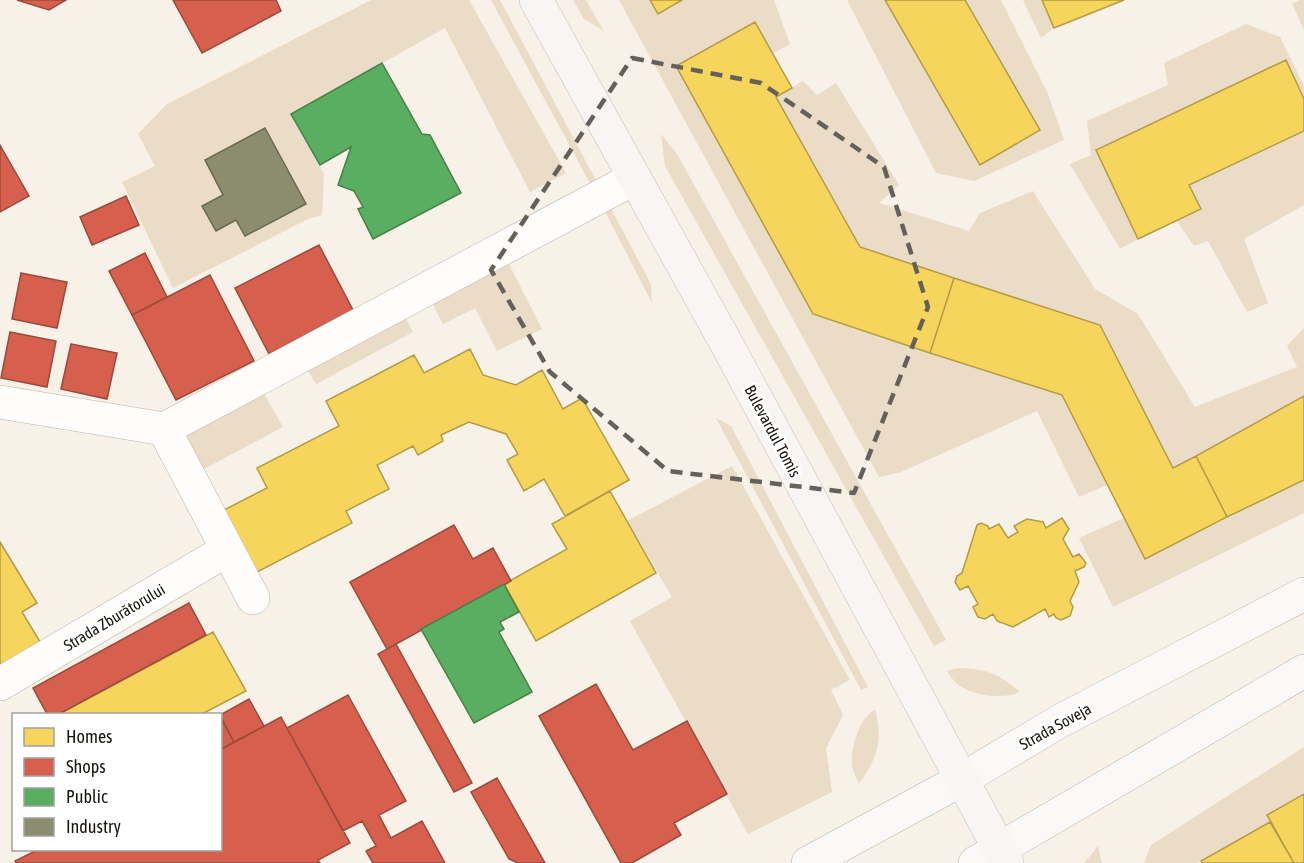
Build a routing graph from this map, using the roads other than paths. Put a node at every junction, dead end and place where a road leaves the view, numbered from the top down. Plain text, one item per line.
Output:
1 (536, 0) edge
2 (633, 179) junction
3 (0, 402) edge
4 (164, 429) junction
5 (227, 550) junction
6 (1304, 594) edge
7 (253, 598) dead end
8 (1304, 672) edge
9 (0, 684) edge
10 (961, 780) junction
11 (994, 858) edge
12 (808, 863) edge

1 - 2 main road, Bulevardul Tomis
2 - 4 street
2 - 10 main road, Bulevardul Tomis
3 - 4 street
4 - 5 street
5 - 7 street
5 - 9 street, Strada Zburătorului
6 - 10 main road, Strada Soveja
8 - 11 main road
10 - 11 main road, Bulevardul Tomis
10 - 12 main road, Strada Soveja

